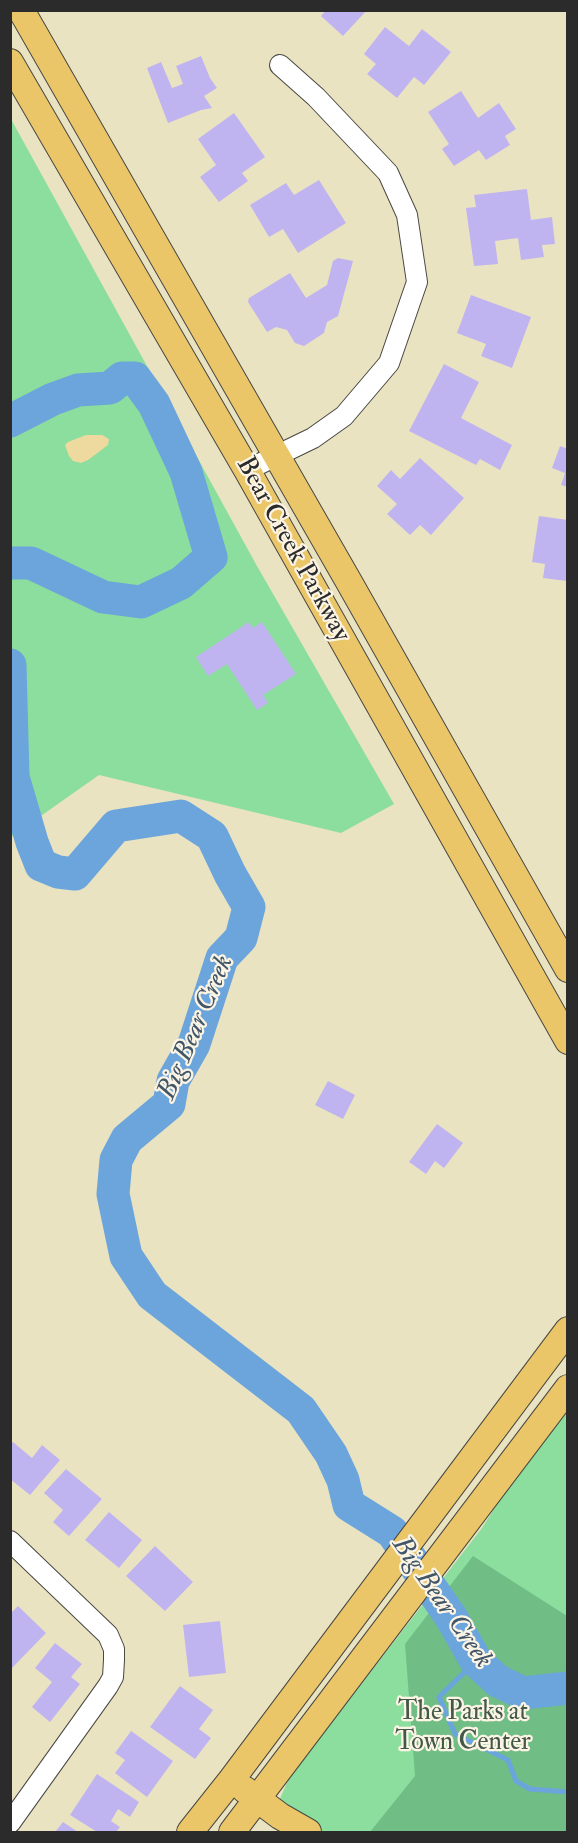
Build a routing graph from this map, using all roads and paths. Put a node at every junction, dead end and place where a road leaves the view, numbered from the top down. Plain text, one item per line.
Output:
1 (21, 10) edge
2 (10, 62) edge
3 (280, 65) dead end
4 (276, 455) junction
5 (247, 470) junction
6 (404, 679) junction
7 (373, 695) junction
8 (472, 799) junction
9 (442, 817) junction
10 (566, 966) edge
11 (534, 981) junction
12 (567, 1041) edge
13 (567, 1330) edge
14 (567, 1388) edge
15 (10, 1541) edge
16 (232, 1779) junction
17 (257, 1798) junction
18 (211, 1807) junction
19 (10, 1823) edge
20 (237, 1831) edge
21 (190, 1833) edge
22 (308, 1833) edge

1 - 4 main road, Bear Creek Parkway
2 - 5 main road, Bear Creek Parkway
3 - 4 street
4 - 5 street
4 - 6 main road, Bear Creek Parkway
5 - 7 main road, Bear Creek Parkway
6 - 7 main road
6 - 8 main road, Bear Creek Parkway
7 - 9 main road, Bear Creek Parkway
8 - 9 main road
8 - 10 main road, Bear Creek Parkway
9 - 11 main road, Bear Creek Parkway
10 - 11 main road
11 - 12 main road, Bear Creek Parkway
13 - 16 main road
14 - 17 main road
15 - 19 street
16 - 17 main road
16 - 18 main road
17 - 20 main road
17 - 22 main road
18 - 20 main road
18 - 21 main road

